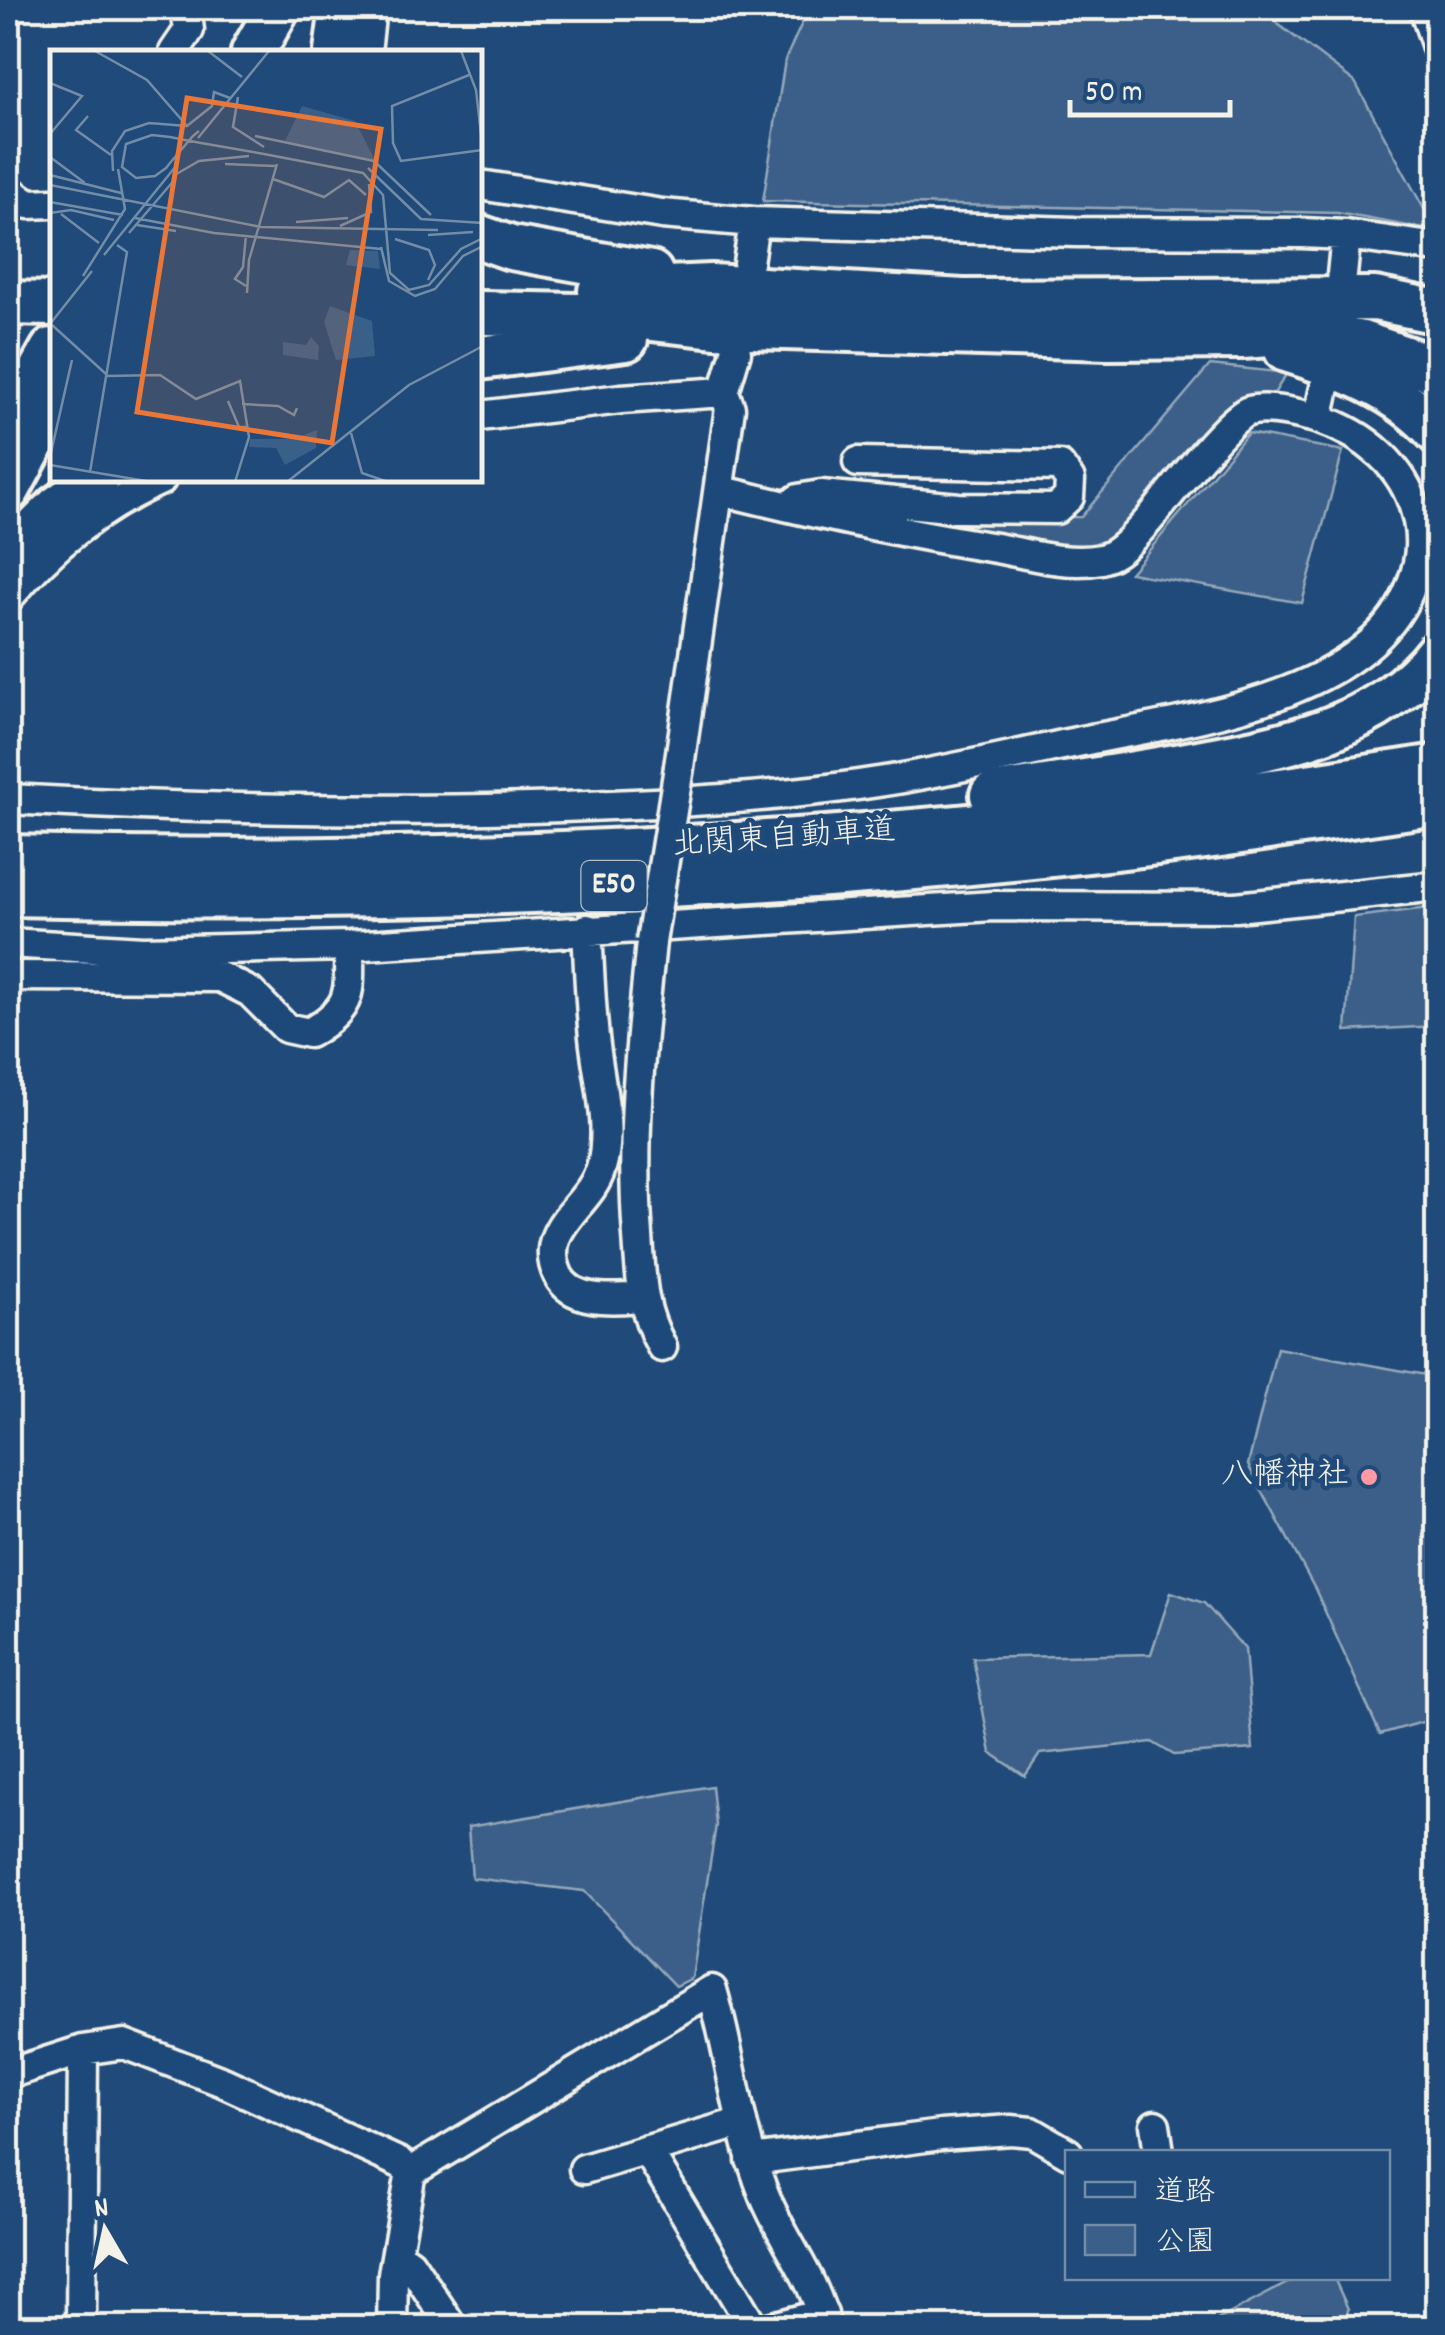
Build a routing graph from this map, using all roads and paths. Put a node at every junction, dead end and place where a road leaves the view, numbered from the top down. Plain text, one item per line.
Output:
1 (245, 8) edge
2 (278, 8) edge
3 (342, 8) edge
4 (370, 8) edge
5 (1424, 8) edge
6 (192, 36) edge
7 (254, 50) edge
8 (336, 50) edge
9 (366, 50) edge
10 (1438, 50) edge
11 (482, 185) edge
12 (754, 222) junction
13 (1346, 235) junction
14 (482, 239) edge
15 (1438, 248) edge
16 (748, 263) dead end
17 (1328, 288) junction
18 (482, 289) edge
19 (36, 295) edge
20 (1438, 312) edge
21 (482, 313) edge
22 (721, 321) junction
23 (1242, 337) junction
24 (1438, 352) edge
25 (50, 354) edge
26 (482, 358) edge
27 (1438, 374) edge
28 (1326, 383) dead end
29 (724, 392) junction
30 (8, 398) edge
31 (50, 413) edge
32 (482, 416) edge
33 (1318, 418) junction
34 (8, 428) edge
35 (1438, 432) edge
36 (858, 462) dead end
37 (93, 482) edge
38 (157, 482) edge
39 (8, 490) edge
40 (719, 490) junction
41 (788, 507) junction
42 (8, 557) edge
43 (1429, 557) edge
44 (8, 598) edge
45 (1438, 652) edge
46 (1438, 766) edge
47 (8, 798) edge
48 (1438, 803) edge
49 (1438, 816) edge
50 (1220, 835) junction
51 (8, 857) edge
52 (471, 858) junction
53 (1438, 886) edge
54 (8, 894) edge
55 (587, 929) junction
56 (8, 943) edge
57 (349, 946) junction
58 (8, 976) edge
59 (642, 1297) junction
60 (662, 1348) dead end
61 (82, 2050) junction
62 (8, 2074) edge
63 (739, 2123) junction
64 (646, 2150) junction
65 (1065, 2151) edge
66 (752, 2160) junction
67 (584, 2170) dead end
68 (411, 2172) junction
69 (397, 2254) junction
70 (824, 2321) edge
71 (81, 2328) edge
72 (392, 2328) edge
73 (453, 2328) edge
74 (754, 2328) edge
75 (768, 2328) edge

1 - 6 highway
2 - 7 highway
3 - 8 highway
4 - 9 street
5 - 10 street
11 - 12 street
12 - 13 street
12 - 16 street
13 - 15 street
13 - 17 street
14 - 22 highway
17 - 20 highway
17 - 22 highway
17 - 24 highway
18 - 22 highway
19 - 30 highway
21 - 22 highway
22 - 23 highway
22 - 26 highway
22 - 29 street
23 - 27 highway
23 - 35 highway
25 - 34 highway
28 - 33 street
29 - 32 street
29 - 40 street
31 - 39 highway
33 - 41 street
33 - 43 street
36 - 41 street
37 - 42 highway
38 - 44 street
40 - 41 street
40 - 59 street, bridge
43 - 47 street
45 - 52 highway
46 - 52 highway, 北関東自動車道 / E50
48 - 50 highway, 北関東自動車道 / E50
49 - 50 highway
50 - 54 highway, 北関東自動車道 / E50
51 - 52 highway, 北関東自動車道 / E50
53 - 55 street
55 - 57 street
55 - 59 street
56 - 57 street
57 - 58 street
59 - 60 street
61 - 62 street
61 - 68 street
61 - 71 street
63 - 64 street
63 - 66 street
63 - 68 street
64 - 67 street
64 - 74 street
65 - 66 street
66 - 70 street
68 - 69 street
69 - 72 street
69 - 73 street
70 - 75 street

